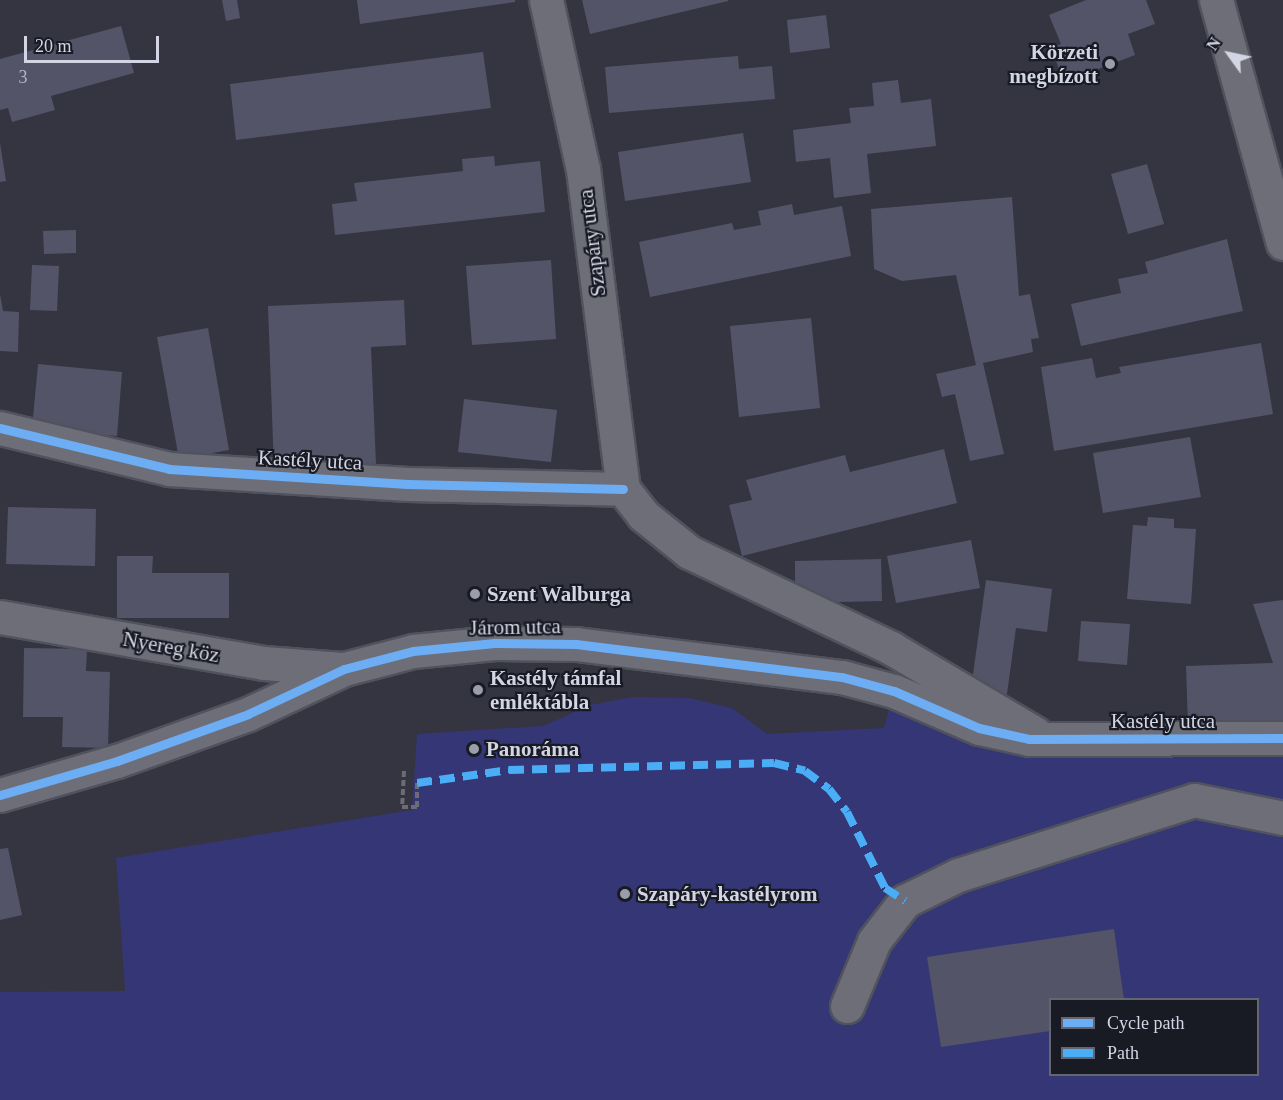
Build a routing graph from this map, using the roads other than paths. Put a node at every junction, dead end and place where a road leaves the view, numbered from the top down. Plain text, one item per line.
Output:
1 (546, 0) edge
2 (1216, 0) edge
3 (1283, 243) edge
4 (0, 428) edge
5 (623, 489) junction
6 (0, 617) edge
7 (344, 669) junction
8 (1283, 738) edge
9 (1044, 740) junction
10 (0, 795) edge
11 (1283, 818) edge
12 (847, 1006) dead end

1 - 5 street, Szapáry utca
2 - 3 street
4 - 5 street, Kastély utca
5 - 9 street
6 - 7 street, Nyereg köz
7 - 9 street, Járom utca
7 - 10 street, Járom utca
8 - 9 street, Kastély utca
11 - 12 street

